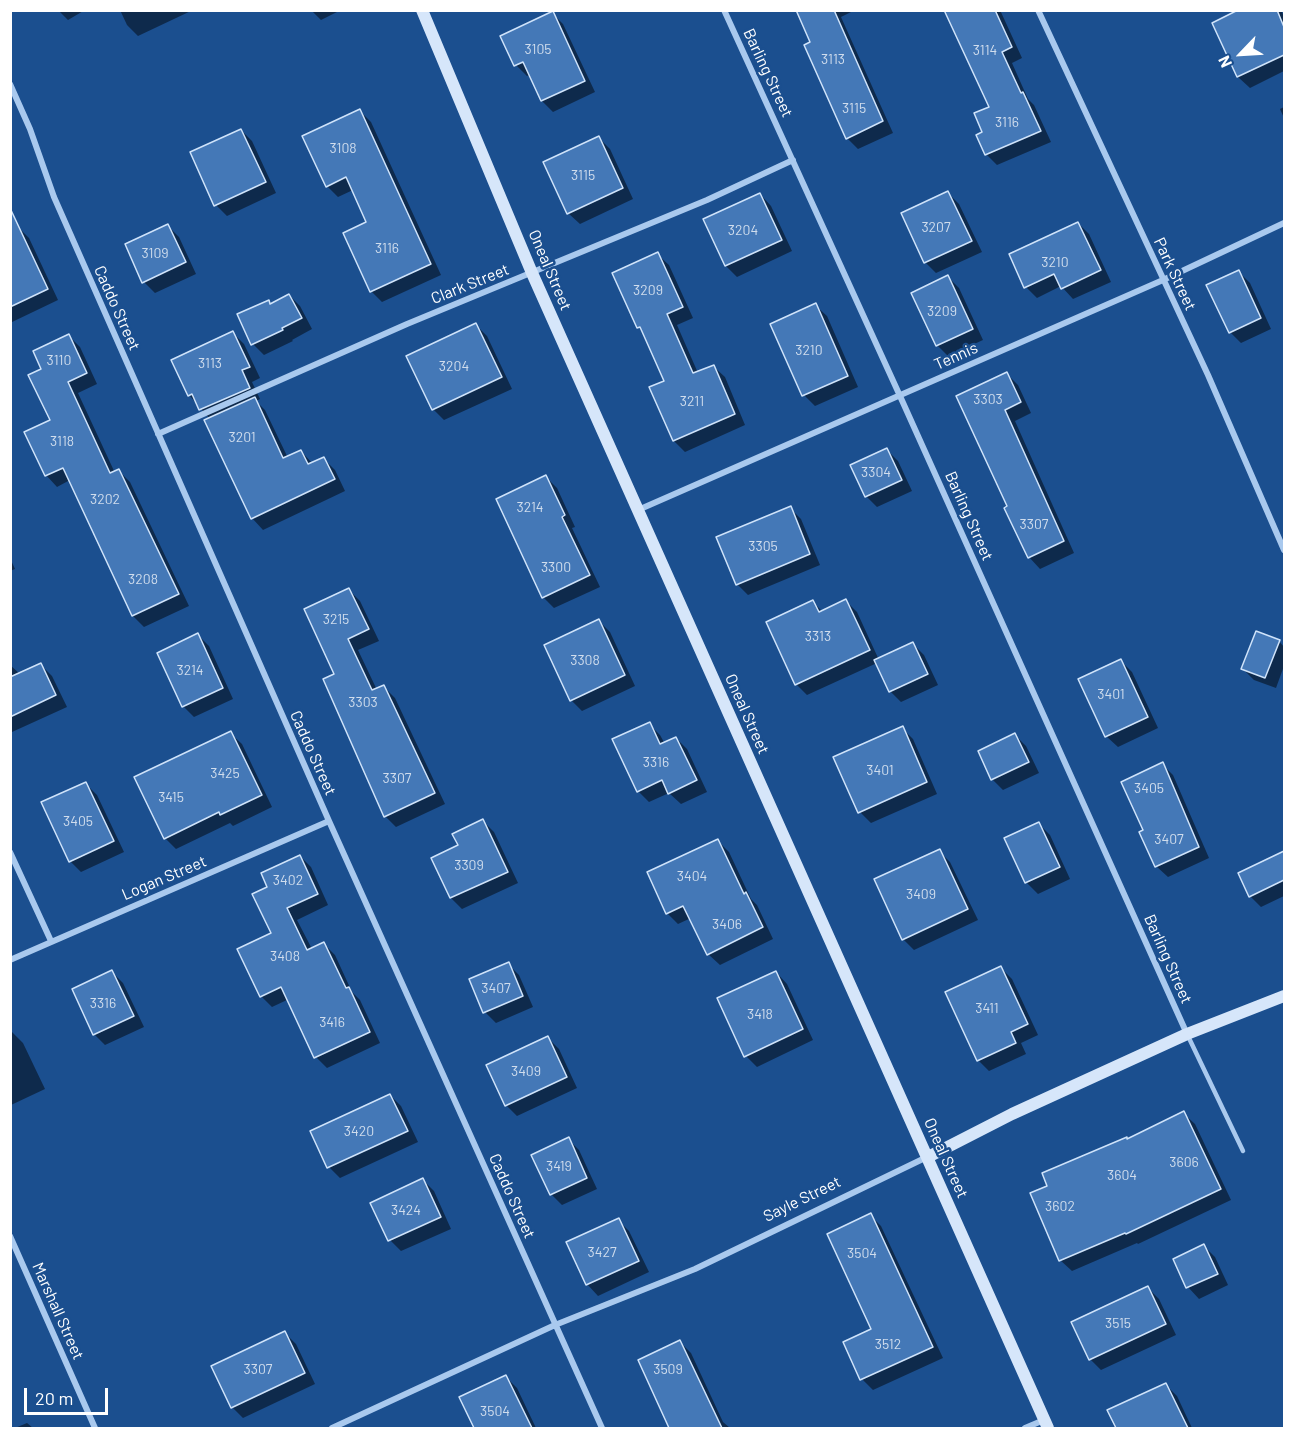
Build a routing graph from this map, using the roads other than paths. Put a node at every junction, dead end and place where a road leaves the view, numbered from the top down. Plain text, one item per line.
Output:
1 (422, 10) edge
2 (724, 10) edge
3 (1038, 10) edge
4 (10, 84) edge
5 (793, 160) junction
6 (1284, 223) edge
7 (532, 273) junction
8 (1162, 279) junction
9 (900, 396) junction
10 (158, 434) junction
11 (638, 510) junction
12 (1284, 550) edge
13 (329, 821) junction
14 (10, 852) edge
15 (51, 941) junction
16 (10, 960) edge
17 (1284, 996) edge
18 (1187, 1034) junction
19 (1243, 1151) dead end
20 (928, 1157) junction
21 (10, 1236) edge
22 (555, 1325) junction
23 (1046, 1424) edge
24 (95, 1428) edge
25 (332, 1428) edge
26 (602, 1428) edge
27 (1025, 1428) edge

1 - 7 street, Oneal Street
2 - 5 street, Barling Street
3 - 8 street, Park Street
4 - 10 street, Caddo Street
5 - 7 street, Clark Street
5 - 9 street, Barling Street
6 - 8 street, Tennis
7 - 10 street, Clark Street
7 - 11 street, Oneal Street
8 - 9 street, Tennis
8 - 12 street, Park Street
9 - 11 street, Tennis
9 - 18 street, Barling Street
10 - 13 street, Caddo Street
11 - 20 street, Oneal Street
13 - 15 street, Logan Street
13 - 22 street, Caddo Street
14 - 15 street
15 - 16 street, Logan Street
17 - 18 street, Sayle Street
18 - 19 lane
18 - 20 street, Sayle Street
20 - 22 street, Sayle Street
20 - 23 street, Oneal Street
21 - 24 street, Marshall Street
22 - 25 street, Sayle Street
22 - 26 street, Caddo Street
23 - 27 street

